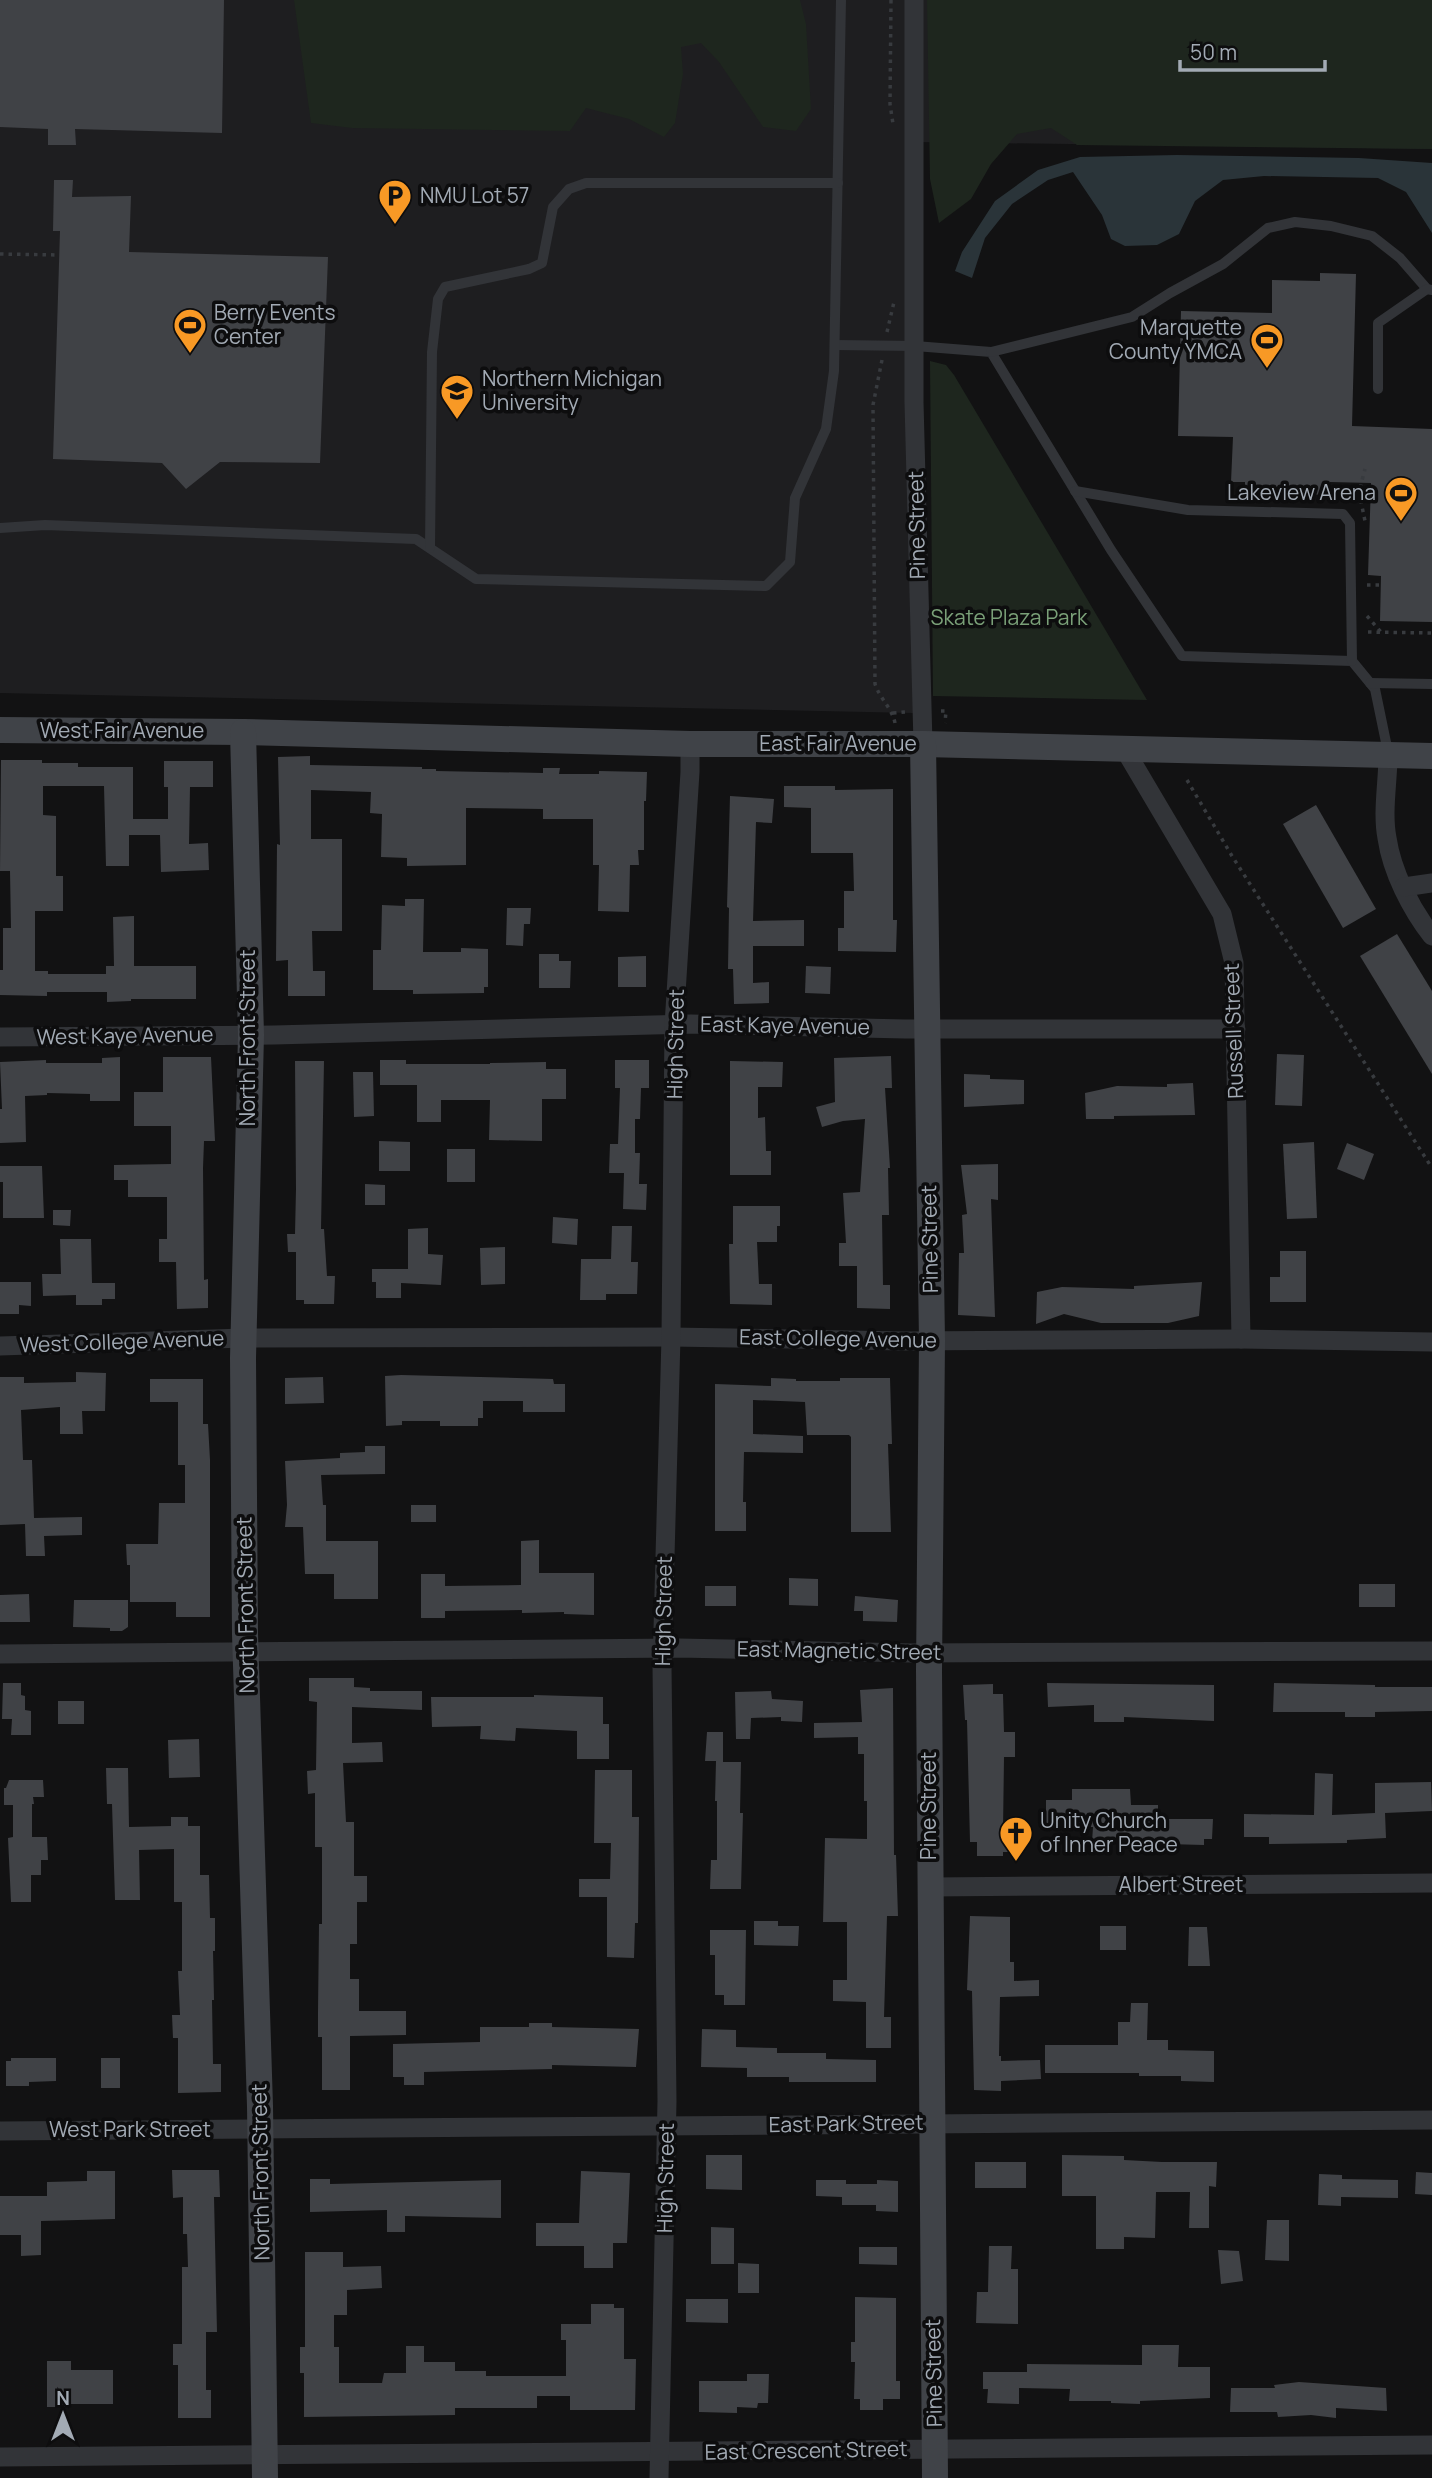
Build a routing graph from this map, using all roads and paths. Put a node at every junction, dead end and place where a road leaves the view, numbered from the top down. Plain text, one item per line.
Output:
1 (841, 0) edge
2 (914, 0) edge
3 (838, 183) junction
4 (0, 254) edge
5 (60, 255) dead end
6 (1429, 289) edge
7 (835, 345) junction
8 (915, 346) junction
9 (990, 352) junction
10 (1378, 389) dead end
11 (1365, 470) dead end
12 (1075, 491) junction
13 (1338, 494) dead end
14 (0, 528) edge
15 (430, 548) junction
16 (1367, 585) dead end
17 (1381, 585) dead end
18 (1368, 632) dead end
19 (1432, 633) edge
20 (1352, 661) junction
21 (1370, 683) junction
22 (1432, 684) edge
23 (0, 730) edge
24 (243, 732) junction
25 (690, 744) junction
26 (923, 744) junction
27 (1125, 750) junction
28 (1388, 755) junction
29 (1432, 756) edge
30 (1187, 779) dead end
31 (1432, 883) edge
32 (1404, 887) junction
33 (1432, 936) edge
34 (674, 1025) junction
35 (927, 1028) junction
36 (1236, 1030) junction
37 (251, 1035) junction
38 (0, 1037) edge
39 (1432, 1168) edge
40 (671, 1337) junction
41 (243, 1338) junction
42 (1241, 1339) junction
43 (932, 1341) junction
44 (1432, 1342) edge
45 (0, 1346) edge
46 (664, 1648) junction
47 (246, 1651) junction
48 (1432, 1651) edge
49 (929, 1653) junction
50 (0, 1654) edge
51 (1432, 1883) edge
52 (930, 1887) junction
53 (1432, 2120) edge
54 (932, 2123) junction
55 (666, 2126) junction
56 (260, 2129) junction
57 (0, 2131) edge
58 (1432, 2445) edge
59 (935, 2450) junction
60 (661, 2453) junction
61 (0, 2457) edge
62 (265, 2466) edge
63 (659, 2478) edge
64 (935, 2478) edge

1 - 3 lane
2 - 8 street, Pine Street
3 - 7 lane
3 - 15 lane
4 - 5 path
6 - 9 lane
6 - 10 lane
7 - 8 lane
7 - 15 lane
8 - 9 lane
8 - 26 street, Pine Street
9 - 12 lane
11 - 13 path
12 - 20 lane
12 - 20 lane
14 - 15 lane
16 - 17 path
18 - 19 path
20 - 21 lane
21 - 22 lane
21 - 28 lane
23 - 24 street, West Fair Avenue
24 - 25 street, East Fair Avenue
24 - 37 street, North Front Street
25 - 26 street, East Fair Avenue
25 - 34 street, High Street
26 - 27 street, East Fair Avenue
26 - 35 street, Pine Street
27 - 28 street, East Fair Avenue
27 - 36 street, Russell Street
28 - 29 street, East Fair Avenue
28 - 32 street
30 - 39 path
31 - 32 street
32 - 33 street
34 - 35 street, East Kaye Avenue
34 - 37 street, East Kaye Avenue
34 - 40 street, High Street
35 - 36 street, East Kaye Avenue
35 - 43 street, Pine Street
36 - 42 street, Russell Street
37 - 38 street, West Kaye Avenue
37 - 41 street, North Front Street
40 - 41 street, East College Avenue
40 - 43 street, East College Avenue
40 - 46 street, High Street
41 - 45 street, West College Avenue
41 - 47 street, North Front Street
42 - 43 street, East College Avenue
42 - 44 street, East College Avenue
43 - 49 street, Pine Street
46 - 47 street, East Magnetic Street
46 - 49 street, East Magnetic Street
46 - 55 street, High Street
47 - 50 street, East Magnetic Street
47 - 56 street, North Front Street
48 - 49 street, East Magnetic Street
49 - 52 street, Pine Street
51 - 52 street, Albert Street
52 - 54 street, Pine Street
53 - 54 street, East Park Street
54 - 55 street, East Park Street
54 - 59 street, Pine Street
55 - 56 street, East Park Street
55 - 60 street, High Street
56 - 57 street, West Park Street
56 - 62 street, North Front Street
58 - 59 street, East Crescent Street
59 - 60 street, East Crescent Street
59 - 64 street, Pine Street
60 - 62 street, East Crescent Street
60 - 63 street, High Street
61 - 62 street, East Crescent Street

